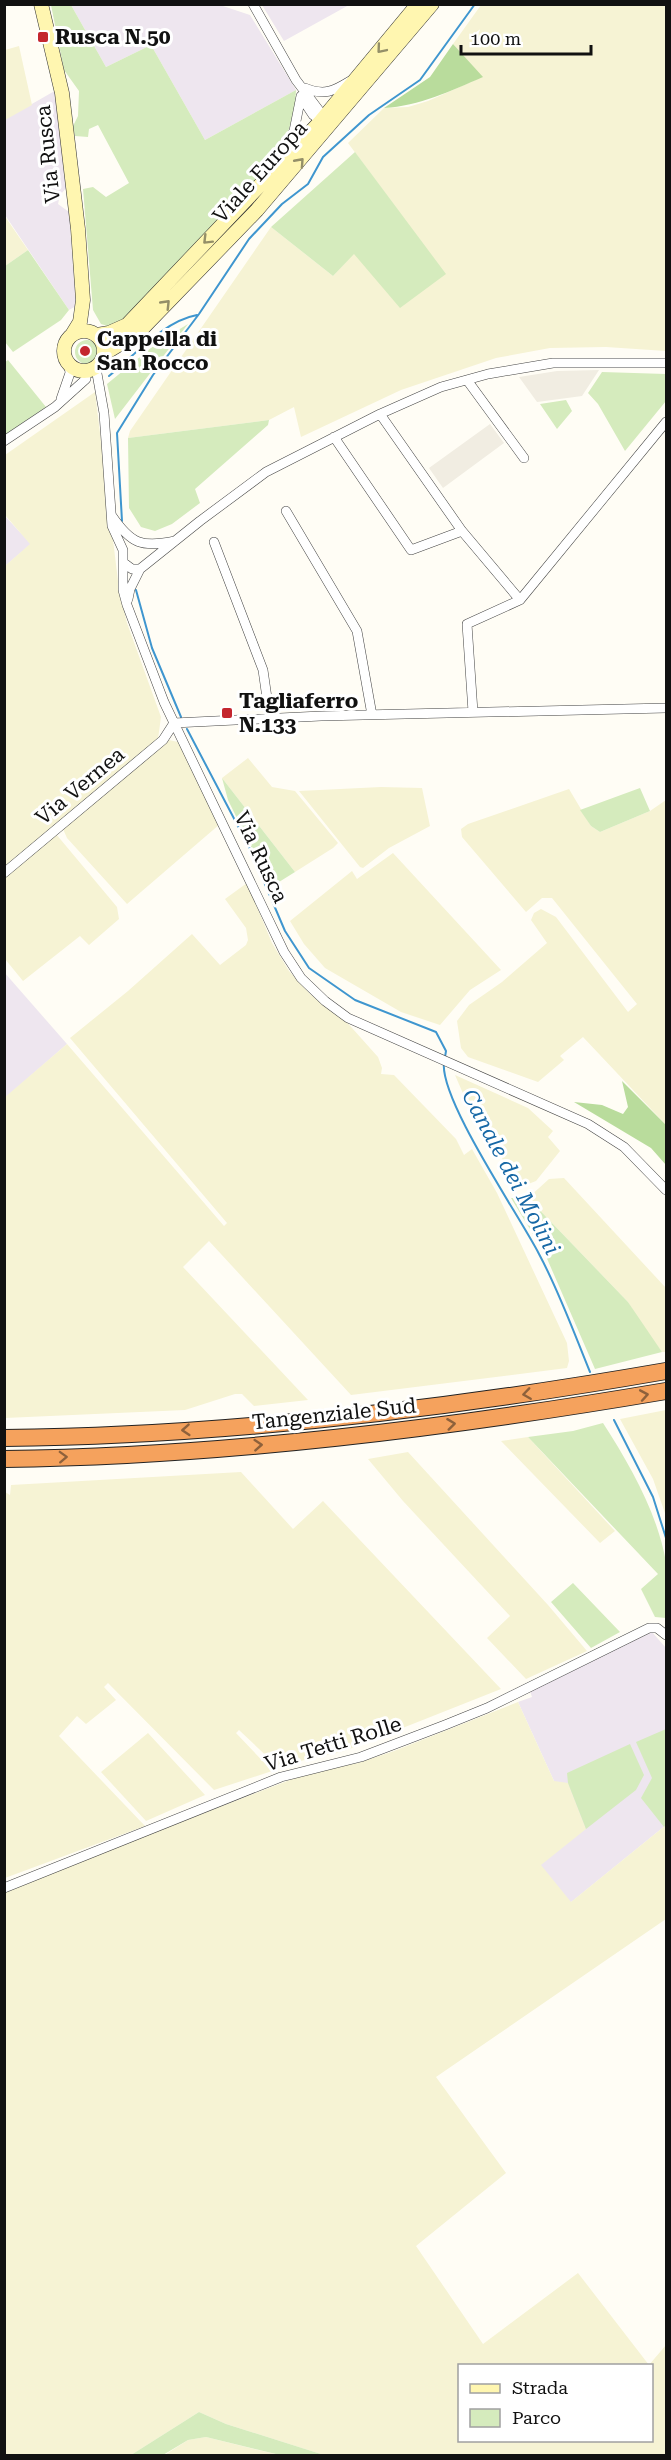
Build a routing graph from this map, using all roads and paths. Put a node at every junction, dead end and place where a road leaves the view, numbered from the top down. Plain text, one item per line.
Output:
1 (41, 4) edge
2 (252, 4) edge
3 (418, 4) edge
4 (432, 4) edge
5 (360, 75) junction
6 (302, 92) junction
7 (325, 121) junction
8 (271, 172) junction
9 (83, 300) junction
10 (95, 334) junction
11 (72, 335) junction
12 (105, 353) junction
13 (666, 363) edge
14 (69, 365) junction
15 (91, 370) junction
16 (466, 380) junction
17 (58, 403) junction
18 (380, 414) junction
19 (666, 422) edge
20 (334, 436) junction
21 (4, 441) edge
22 (524, 458) dead end
23 (286, 512) dead end
24 (112, 516) junction
25 (462, 531) junction
26 (177, 541) junction
27 (214, 542) dead end
28 (139, 543) junction
29 (123, 550) junction
30 (124, 563) junction
31 (142, 567) junction
32 (520, 600) junction
33 (127, 604) junction
34 (666, 708) edge
35 (473, 712) junction
36 (372, 715) junction
37 (270, 718) junction
38 (174, 723) junction
39 (4, 873) edge
40 (666, 1190) edge
41 (666, 1371) edge
42 (666, 1391) edge
43 (4, 1438) edge
44 (4, 1459) edge
45 (666, 1635) edge
46 (4, 1888) edge

1 - 9 street, Via Rusca
2 - 6 street
3 -> 5 street, Viale Europa
4 - 7 street, Viale Europa
5 - 6 street
5 - 7 street, Viale Europa
6 - 7 street
6 - 8 street
7 - 8 street, Viale Europa
12 -> 7 street, Viale Europa
8 -> 10 street, Viale Europa
9 - 10 street, Via Rusca
9 - 11 street, Via Rusca
10 - 11 street
10 - 12 street
11 - 14 street
12 - 15 street
13 - 16 street
14 - 15 street
14 - 17 street
15 - 17 street
15 - 24 street
16 - 18 street
16 - 22 street
17 - 21 street
18 - 20 street
18 - 25 street
19 - 32 street
20 - 25 street
20 - 26 street
23 - 36 street
24 - 28 street
24 - 29 street
25 - 32 street
26 - 28 street
26 - 31 street
27 - 37 street
28 - 29 street
28 - 31 street
29 - 30 street
30 - 31 street
30 - 33 street, Via Rusca
31 - 33 street
32 - 35 street
33 - 38 street, Via Rusca
34 - 35 street
35 - 36 street
36 - 37 street
37 - 38 street
38 - 39 street, Via Vernea
38 - 40 street, Via Rusca
41 -> 43 highway, Tangenziale Sud
44 -> 42 highway, Tangenziale Sud
45 - 46 street, Via Tetti Rolle

